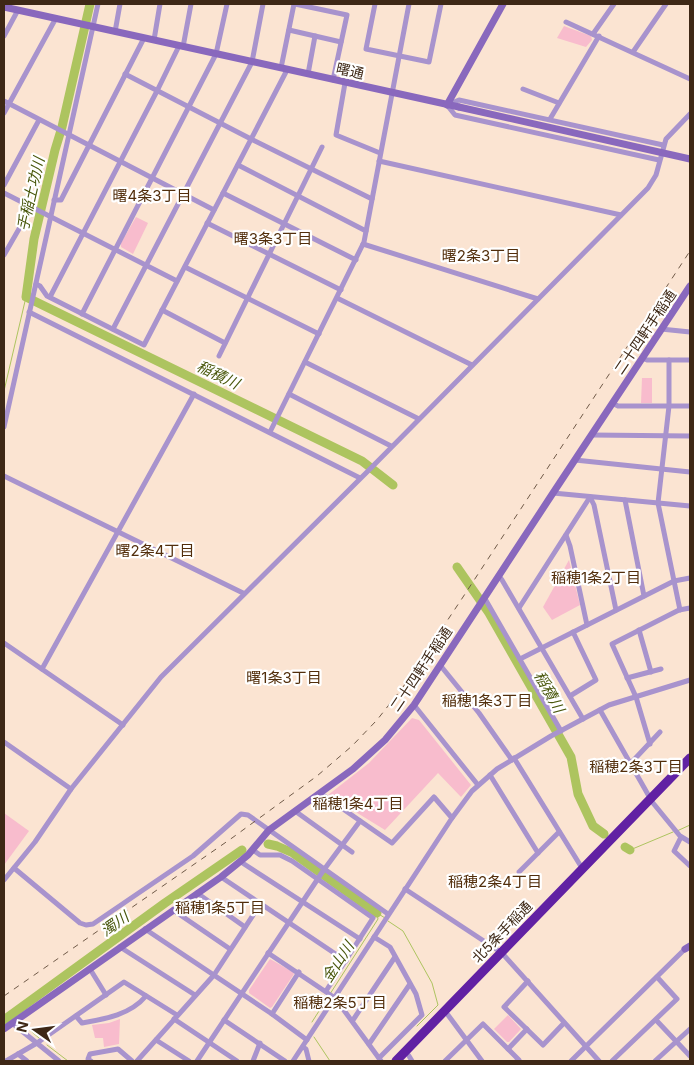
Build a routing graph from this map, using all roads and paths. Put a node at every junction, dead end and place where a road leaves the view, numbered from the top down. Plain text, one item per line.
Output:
1 (98, 4) edge
2 (120, 4) edge
3 (160, 4) edge
4 (191, 4) edge
5 (227, 4) edge
6 (263, 4) edge
7 (295, 4) edge
8 (375, 4) edge
9 (409, 4) edge
10 (441, 4) edge
11 (503, 4) edge
12 (614, 4) edge
13 (666, 4) edge
14 (4, 7) edge
15 (16, 8) edge
16 (56, 18) junction
17 (566, 22) dead end
18 (91, 27) junction
19 (289, 30) junction
20 (115, 32) junction
21 (596, 35) junction
22 (4, 36) edge
23 (316, 36) junction
24 (144, 38) junction
25 (154, 40) junction
26 (341, 42) junction
27 (181, 46) junction
28 (633, 52) junction
29 (216, 54) junction
30 (398, 56) junction
31 (252, 62) junction
32 (284, 69) junction
33 (125, 74) junction
34 (308, 74) junction
35 (690, 79) edge
36 (333, 80) junction
37 (345, 83) junction
38 (523, 88) dead end
39 (157, 91) junction
40 (391, 93) junction
41 (6, 102) edge
42 (559, 103) junction
43 (447, 105) junction
44 (188, 107) junction
45 (4, 113) edge
46 (690, 114) edge
47 (550, 119) junction
48 (39, 120) junction
49 (220, 123) junction
50 (67, 134) junction
51 (251, 139) junction
52 (89, 145) junction
53 (663, 145) junction
54 (322, 147) dead end
55 (380, 153) junction
56 (690, 159) edge
57 (659, 160) junction
58 (120, 161) junction
59 (379, 161) junction
60 (238, 165) junction
61 (311, 170) junction
62 (152, 178) junction
63 (4, 185) edge
64 (4, 193) edge
65 (223, 193) junction
66 (183, 194) junction
67 (298, 196) junction
68 (54, 200) junction
69 (372, 200) junction
70 (31, 208) junction
71 (214, 210) junction
72 (621, 215) junction
73 (49, 216) junction
74 (208, 223) junction
75 (284, 224) junction
76 (366, 231) junction
77 (83, 233) junction
78 (364, 244) junction
79 (115, 249) junction
80 (269, 254) junction
81 (4, 255) edge
82 (356, 260) junction
83 (146, 266) junction
84 (185, 267) junction
85 (177, 281) junction
86 (36, 284) junction
87 (690, 286) edge
88 (341, 290) junction
89 (50, 297) junction
90 (248, 298) junction
91 (337, 298) junction
92 (538, 299) junction
93 (162, 310) junction
94 (29, 312) junction
95 (82, 314) junction
96 (661, 329) junction
97 (113, 330) junction
98 (690, 332) edge
99 (319, 334) junction
100 (225, 343) junction
101 (219, 356) dead end
102 (642, 358) junction
103 (669, 360) junction
104 (690, 360) edge
105 (305, 362) junction
106 (472, 365) junction
107 (194, 394) junction
108 (289, 394) junction
109 (612, 403) junction
110 (669, 406) junction
111 (690, 406) edge
112 (419, 419) junction
113 (4, 427) edge
114 (270, 432) junction
115 (591, 435) junction
116 (665, 436) junction
117 (690, 436) edge
118 (391, 446) junction
119 (575, 460) junction
120 (661, 470) junction
121 (690, 472) edge
122 (4, 476) edge
123 (360, 478) junction
124 (552, 493) junction
125 (590, 497) junction
126 (625, 500) junction
127 (658, 503) junction
128 (690, 506) edge
129 (117, 532) junction
130 (566, 535) junction
131 (499, 576) junction
132 (690, 578) edge
133 (674, 581) junction
134 (243, 593) junction
135 (644, 596) junction
136 (483, 599) junction
137 (519, 608) junction
138 (690, 608) edge
139 (616, 610) junction
140 (680, 610) junction
141 (587, 625) junction
142 (639, 630) junction
143 (573, 632) junction
144 (4, 643) edge
145 (542, 648) junction
146 (520, 659) junction
147 (440, 665) junction
148 (42, 669) junction
149 (661, 669) dead end
150 (651, 672) junction
151 (627, 678) junction
152 (690, 680) edge
153 (570, 696) junction
154 (636, 697) junction
155 (414, 705) junction
156 (600, 710) junction
157 (583, 719) junction
158 (123, 725) junction
159 (561, 731) junction
160 (660, 732) dead end
161 (4, 742) edge
162 (650, 744) junction
163 (690, 758) edge
164 (513, 759) junction
165 (630, 764) junction
166 (690, 766) edge
167 (490, 775) junction
168 (478, 785) junction
169 (71, 789) junction
170 (320, 793) junction
171 (652, 800) junction
172 (295, 811) junction
173 (452, 818) junction
174 (360, 821) junction
175 (269, 830) junction
176 (559, 832) junction
177 (680, 837) junction
178 (690, 842) edge
179 (342, 845) junction
180 (253, 850) junction
181 (352, 852) dead end
182 (538, 853) junction
183 (241, 862) junction
184 (690, 866) edge
185 (14, 868) junction
186 (582, 868) junction
187 (324, 870) junction
188 (519, 872) dead end
189 (222, 877) junction
190 (5, 878) edge
191 (318, 878) junction
192 (405, 889) junction
193 (197, 894) junction
194 (302, 901) junction
195 (261, 903) junction
196 (173, 910) junction
197 (388, 916) junction
198 (289, 922) junction
199 (245, 927) junction
200 (145, 929) junction
201 (374, 937) junction
202 (360, 939) junction
203 (120, 947) junction
204 (688, 947) edge
205 (230, 949) junction
206 (268, 953) junction
207 (503, 954) junction
208 (395, 957) junction
209 (346, 960) junction
210 (90, 969) junction
211 (298, 972) junction
212 (214, 975) junction
213 (656, 977) junction
214 (528, 982) junction
215 (410, 984) junction
216 (242, 994) junction
217 (330, 994) junction
218 (106, 995) junction
219 (195, 995) junction
220 (146, 996) junction
221 (272, 1014) junction
222 (448, 1015) junction
223 (76, 1016) junction
224 (176, 1017) junction
225 (224, 1020) junction
226 (352, 1020) junction
227 (656, 1020) junction
228 (564, 1022) junction
229 (12, 1023) junction
230 (4, 1028) edge
231 (527, 1029) junction
232 (690, 1029) edge
233 (156, 1040) junction
234 (307, 1040) junction
235 (467, 1041) junction
236 (676, 1041) junction
237 (37, 1043) junction
238 (209, 1043) junction
239 (260, 1043) junction
240 (370, 1044) junction
241 (303, 1046) junction
242 (585, 1047) junction
243 (508, 1049) junction
244 (18, 1054) junction
245 (690, 1056) edge
246 (380, 1060) edge
247 (408, 1060) edge
248 (6, 1061) edge
249 (27, 1061) edge
250 (59, 1061) edge
251 (91, 1061) edge
252 (132, 1061) edge
253 (137, 1061) edge
254 (189, 1061) edge
255 (197, 1061) edge
256 (237, 1061) edge
257 (252, 1061) edge
258 (285, 1061) edge
259 (293, 1061) edge
260 (309, 1061) edge
261 (396, 1061) edge
262 (445, 1061) edge
263 (481, 1061) edge
264 (517, 1061) edge
265 (571, 1061) edge
266 (599, 1061) edge
267 (612, 1061) edge
268 (655, 1061) edge

1 - 18 street
2 - 20 street
3 - 25 street
4 - 27 street
5 - 29 street
6 - 31 street
7 - 19 street
7 - 26 street
8 - 30 street
9 - 30 street
10 - 30 street
11 - 43 street
12 - 21 street
13 - 28 street
14 - 15 street, 曙通
15 - 16 street, 曙通
15 - 22 street
16 - 18 street, 曙通
16 - 41 street
17 - 21 street
18 - 20 street, 曙通
18 - 50 street
19 - 23 street
19 - 32 street
20 - 24 street, 曙通
21 - 28 street
21 - 42 street
23 - 26 street
23 - 34 street
24 - 25 street, 曙通
24 - 33 street
25 - 27 street, 曙通
26 - 36 street
27 - 29 street, 曙通
27 - 39 street
28 - 35 street
29 - 31 street, 曙通
29 - 44 street
30 - 40 street
31 - 32 street, 曙通
31 - 49 street
32 - 34 street, 曙通
32 - 51 street
33 - 39 street
33 - 52 street
34 - 36 street, 曙通
36 - 37 street, 曙通
37 - 40 street, 曙通
37 - 55 street
38 - 42 street
39 - 44 street
39 - 58 street
40 - 43 street, 曙通
40 - 55 street
41 - 45 street
41 - 48 street
42 - 47 street
43 - 47 street
43 - 56 street, 曙通, bridge
43 - 57 street
44 - 49 street
44 - 62 street
46 - 53 street
47 - 53 street
48 - 50 street
48 - 63 street
49 - 51 street
49 - 66 street
50 - 52 street
50 - 68 street
51 - 60 street
51 - 61 street
52 - 58 street
52 - 68 street
53 - 57 street
54 - 61 street
55 - 59 street
57 - 72 street
58 - 62 street
58 - 77 street
59 - 69 street
59 - 72 street
60 - 65 street
60 - 67 street
61 - 67 street
61 - 69 street
62 - 66 street
62 - 79 street
64 - 70 street
65 - 71 street
65 - 75 street
66 - 71 street
66 - 83 street
67 - 75 street
67 - 76 street
68 - 73 street
69 - 76 street
70 - 73 street
70 - 81 street
71 - 74 street
72 - 92 street
73 - 77 street
73 - 86 street
74 - 80 street
74 - 84 street
75 - 80 street
75 - 82 street
76 - 78 street
77 - 79 street
77 - 89 street
78 - 82 street
78 - 92 street
79 - 83 street
79 - 95 street
80 - 88 street
80 - 90 street
82 - 88 street
83 - 85 street
83 - 97 street
84 - 85 street
84 - 90 street
85 - 93 street
86 - 89 street
86 - 94 street
87 - 96 street, 二十四軒手稲通
88 - 91 street
89 - 95 street
90 - 99 street
90 - 100 street
91 - 99 street
91 - 106 street
92 - 106 street
93 - 97 street
93 - 100 street
94 - 107 street
94 - 113 street
95 - 97 street
96 - 98 street
96 - 102 street, 二十四軒手稲通
99 - 105 street
100 - 101 street
102 - 103 street
102 - 109 street, 二十四軒手稲通
103 - 104 street
103 - 110 street
105 - 108 street
105 - 112 street
106 - 112 street
107 - 114 street
107 - 129 street
108 - 114 street
108 - 118 street
109 - 110 street
109 - 115 street, 二十四軒手稲通
110 - 111 street
110 - 116 street
112 - 118 street
114 - 123 street
115 - 116 street
115 - 119 street, 二十四軒手稲通
116 - 117 street
116 - 120 street
118 - 123 street
119 - 120 street
119 - 124 street, 二十四軒手稲通
120 - 121 street
120 - 127 street
122 - 129 street
123 - 134 street
124 - 125 street
124 - 131 street, 二十四軒手稲通
125 - 126 street
125 - 130 street
125 - 139 street
126 - 127 street
126 - 135 street
127 - 128 street
127 - 133 street
129 - 134 street
129 - 148 street
130 - 137 street
130 - 141 street
131 - 136 street, 二十四軒手稲通
131 - 137 street
132 - 133 street
133 - 135 street
133 - 140 street
134 - 158 street
135 - 139 street
136 - 146 street
136 - 147 street, 二十四軒手稲通
137 - 145 street
138 - 140 street
139 - 141 street
140 - 142 street
141 - 143 street
142 - 150 street
142 - 151 street
143 - 145 street
143 - 153 street
144 - 148 street
145 - 146 street
145 - 153 street
146 - 159 street
147 - 155 street, 二十四軒手稲通
147 - 164 street
148 - 158 street
149 - 150 street
150 - 151 street
151 - 154 street
152 - 154 street
153 - 157 street
154 - 156 street
154 - 162 street
155 - 168 street
155 - 170 street, 二十四軒手稲通
156 - 157 street
156 - 165 street
157 - 159 street
158 - 169 street
159 - 164 street
160 - 162 street
161 - 169 street
162 - 165 street
163 - 171 highway, 北5条手稲通
164 - 167 street
164 - 176 street
165 - 171 street
166 - 171 highway, 北5条手稲通
167 - 168 street
167 - 182 street
168 - 173 street
169 - 185 street
170 - 172 street, 二十四軒手稲通
170 - 174 street
171 - 177 street
171 - 186 highway, 北5条手稲通
171 - 207 highway, 北5条手稲通
172 - 175 street, 二十四軒手稲通
172 - 179 street
173 - 174 street
173 - 192 street
174 - 179 street
175 - 180 street, 二十四軒手稲通
175 - 185 street
175 - 187 street
176 - 182 street
176 - 186 street
177 - 178 street
177 - 184 street
179 - 181 street
179 - 187 street
180 - 183 street, 二十四軒手稲通
180 - 191 street
182 - 188 street
183 - 189 street, 二十四軒手稲通
183 - 194 street
185 - 190 street
186 - 207 highway, 北5条手稲通
187 - 191 street
187 - 197 street
189 - 193 street, 二十四軒手稲通
189 - 195 street
191 - 194 street
191 - 202 street
192 - 197 street
192 - 207 street
193 - 196 street, 二十四軒手稲通
193 - 199 street
194 - 198 street
194 - 202 street
195 - 198 street
195 - 199 street
196 - 200 street, 二十四軒手稲通
196 - 205 street
197 - 201 street
198 - 206 street
198 - 209 street
199 - 205 street
200 - 203 street, 二十四軒手稲通
200 - 212 street
201 - 208 street
201 - 217 street
202 - 209 street
203 - 210 street, 二十四軒手稲通
203 - 219 street
204 - 213 street
205 - 212 street
206 - 211 street
206 - 216 street
207 - 214 street
207 - 222 highway, 北5条手稲通
207 - 261 highway, 北5条手稲通
208 - 215 street
208 - 226 street
209 - 217 street
210 - 218 street
210 - 229 street, 二十四軒手稲通
211 - 217 street
211 - 221 street
212 - 216 street
212 - 219 street
213 - 227 street
213 - 242 street
214 - 228 street
214 - 231 street
215 - 240 street
215 - 246 street
216 - 221 street
216 - 225 street
217 - 226 street
217 - 234 street
218 - 220 street
218 - 223 street
219 - 224 street
220 - 223 street
220 - 224 street
221 - 234 street
222 - 235 street
222 - 247 highway, 北5条手稲通
223 - 237 street
224 - 233 street
224 - 238 street
225 - 238 street
225 - 239 street
226 - 240 street
227 - 236 street
227 - 267 street
228 - 231 street
228 - 242 street
229 - 230 street, 二十四軒手稲通
229 - 237 street
231 - 243 street
232 - 236 street
233 - 253 street
233 - 254 street
234 - 241 street
235 - 243 street
235 - 262 street
235 - 263 street
236 - 245 street
236 - 268 street
237 - 244 street
237 - 250 street
238 - 255 street
238 - 256 street
239 - 257 street
239 - 258 street
240 - 246 street
241 - 259 street
241 - 260 street
242 - 265 street
242 - 266 street
243 - 264 street
244 - 248 street
244 - 249 street
251 - 252 street

